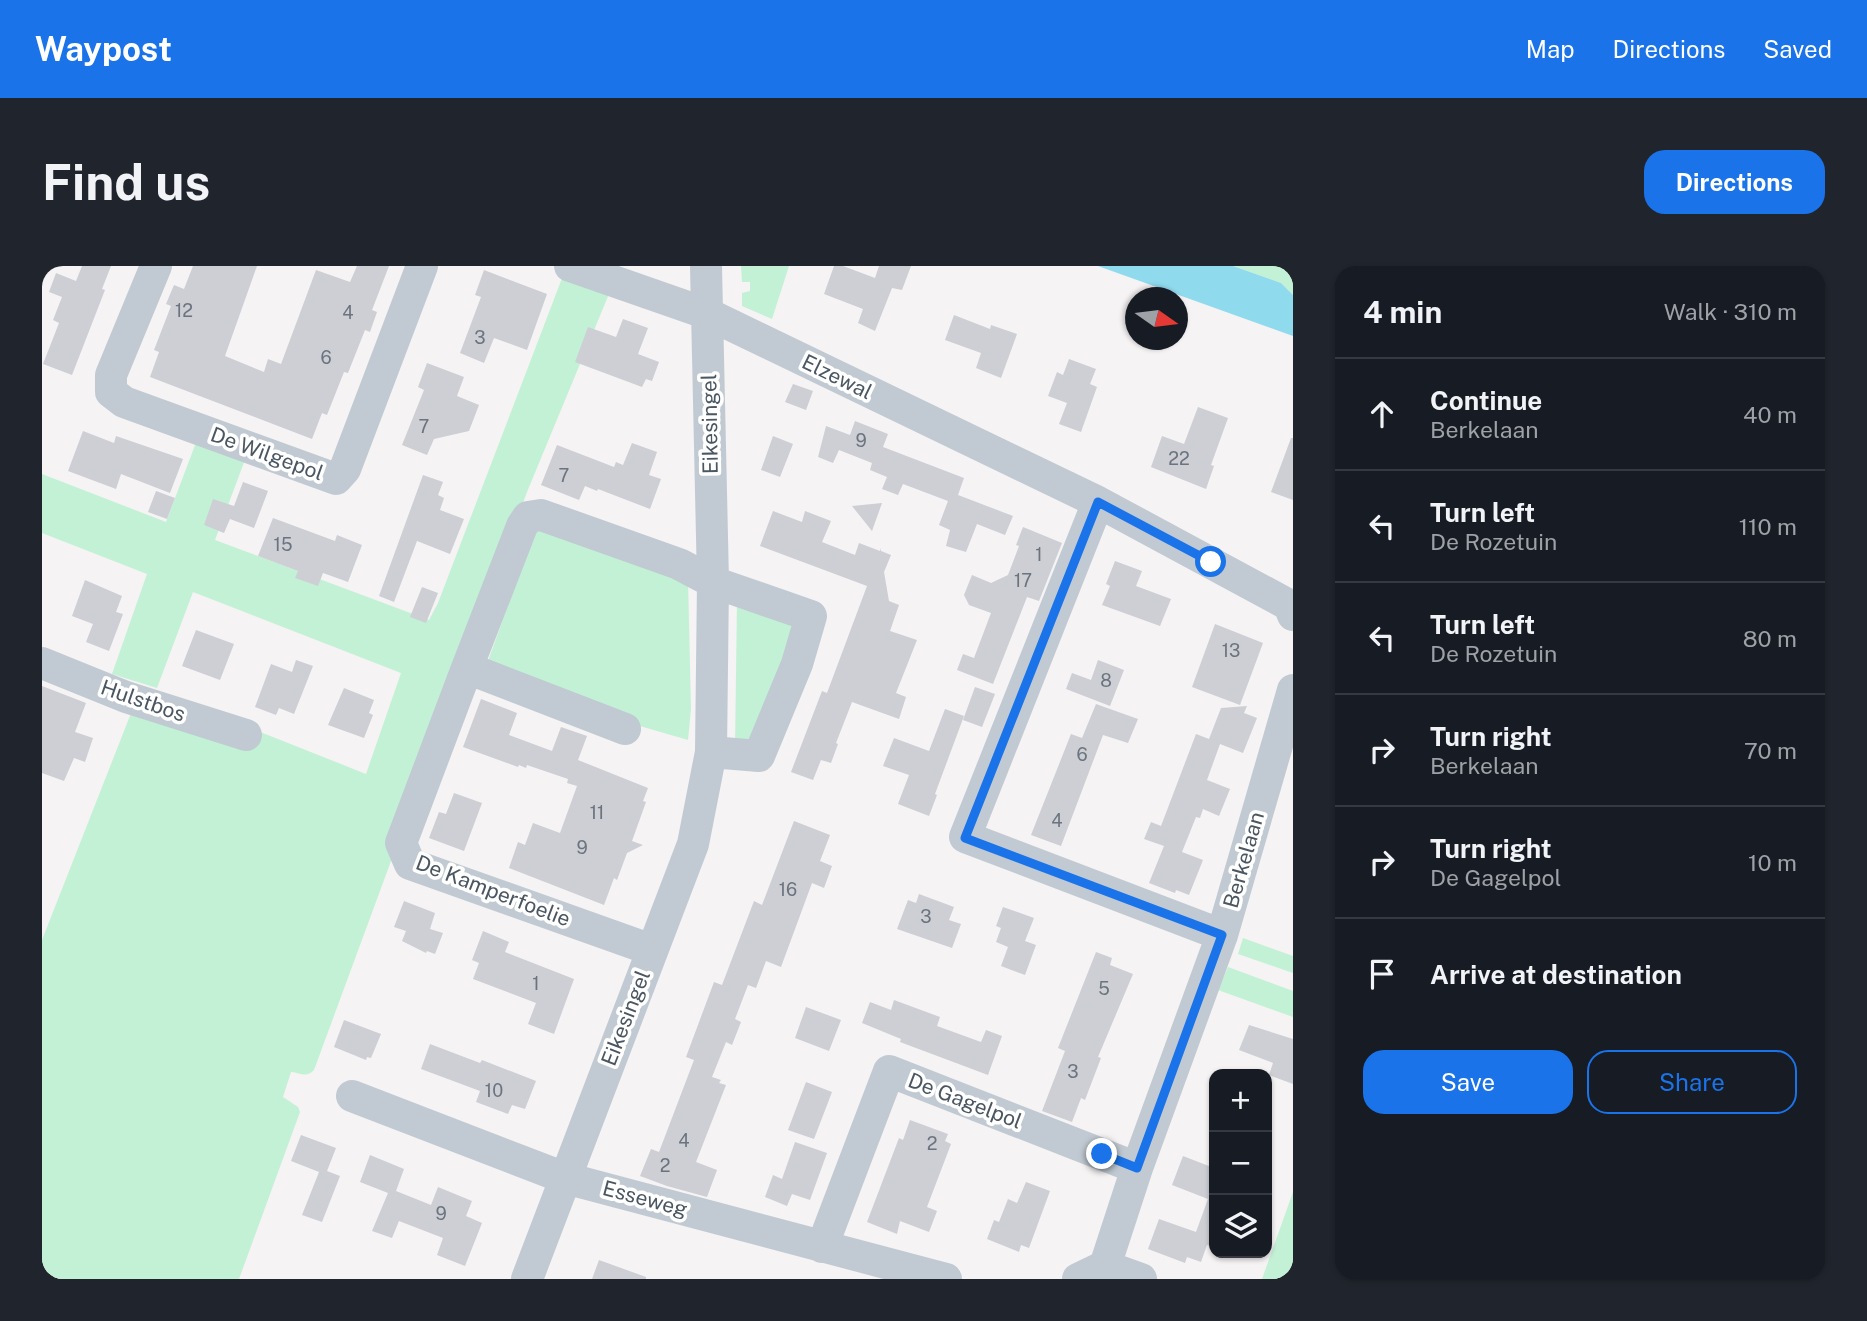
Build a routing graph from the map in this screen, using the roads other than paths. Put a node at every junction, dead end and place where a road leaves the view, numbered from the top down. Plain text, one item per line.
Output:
1 (156, 266) edge
2 (422, 266) edge
3 (570, 266) edge
4 (706, 266) edge
5 (708, 314) junction
6 (1098, 502) junction
7 (713, 582) junction
8 (1293, 615) edge
9 (42, 663) edge
10 (467, 668) junction
11 (1293, 690) edge
12 (625, 729) dead end
13 (246, 735) dead end
14 (710, 752) junction
15 (1222, 935) junction
16 (652, 950) junction
17 (352, 1097) dead end
18 (1137, 1168) junction
19 (565, 1178) junction
20 (822, 1247) junction
21 (1091, 1272) edge
22 (527, 1279) edge
23 (946, 1279) edge
24 (1141, 1279) edge

1 - 2 street, De Wilgepol
3 - 5 street, Elzewal
4 - 5 street, Eikesingel
5 - 6 street, Elzewal
5 - 7 street, Eikesingel
6 - 8 street
6 - 15 street
7 - 10 street, De Kamperfoelie
7 - 14 street, Eikesingel
7 - 14 street
9 - 13 street, Hulstbos
10 - 12 street
10 - 16 street, De Kamperfoelie
11 - 15 street, Berkelaan
14 - 16 street, Eikesingel
15 - 18 street, Berkelaan
16 - 19 street, Eikesingel
17 - 19 street, Esseweg
18 - 20 street, De Gagelpol
18 - 21 street, Berkelaan
19 - 20 street, Esseweg
19 - 22 street, Eikesingel
20 - 23 street, Esseweg
21 - 24 street

